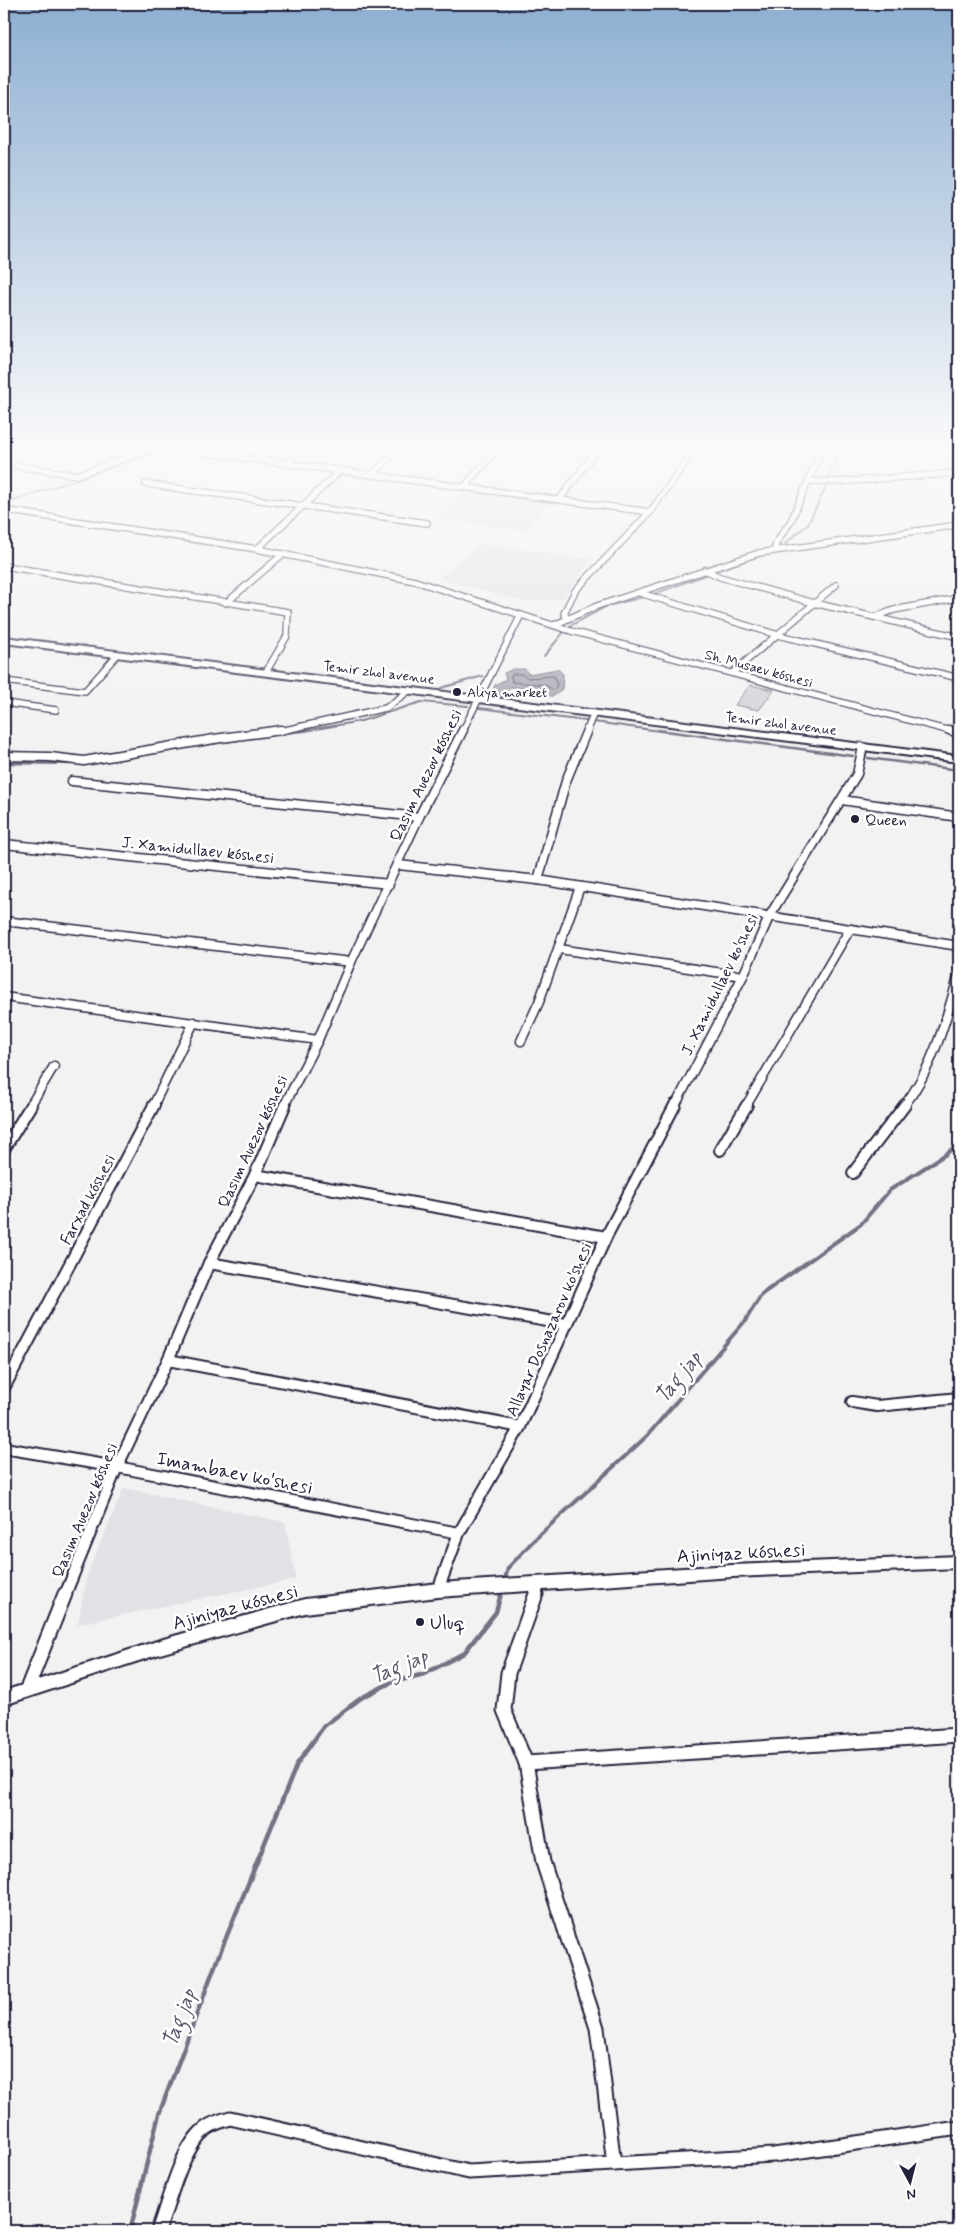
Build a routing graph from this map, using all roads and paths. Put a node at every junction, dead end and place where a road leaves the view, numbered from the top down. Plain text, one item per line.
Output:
1 (258, 549) edge
2 (615, 549) edge
3 (774, 549) edge
4 (282, 554) junction
5 (4, 566) edge
6 (705, 570) junction
7 (836, 585) dead end
8 (640, 593) junction
9 (959, 598) edge
10 (226, 603) junction
11 (814, 603) junction
12 (521, 615) junction
13 (875, 617) junction
14 (567, 618) junction
15 (554, 625) junction
16 (778, 635) junction
17 (959, 637) edge
18 (4, 640) edge
19 (118, 654) junction
20 (266, 672) junction
21 (732, 673) junction
22 (959, 678) edge
23 (4, 681) edge
24 (410, 690) junction
25 (478, 698) junction
26 (4, 703) edge
27 (56, 710) dead end
28 (594, 713) junction
29 (959, 733) edge
30 (863, 747) junction
31 (4, 756) edge
32 (959, 760) edge
33 (72, 781) dead end
34 (842, 800) junction
35 (419, 817) junction
36 (959, 817) edge
37 (4, 844) edge
38 (398, 865) junction
39 (538, 880) junction
40 (389, 884) junction
41 (580, 887) junction
42 (770, 915) junction
43 (4, 921) edge
44 (850, 929) junction
45 (959, 946) edge
46 (559, 949) junction
47 (351, 962) junction
48 (959, 974) edge
49 (743, 976) junction
50 (4, 996) edge
51 (194, 1022) junction
52 (318, 1040) junction
53 (520, 1041) dead end
54 (54, 1066) dead end
55 (4, 1149) edge
56 (720, 1150) dead end
57 (854, 1173) dead end
58 (255, 1175) junction
59 (606, 1237) junction
60 (209, 1263) junction
61 (566, 1324) junction
62 (168, 1360) junction
63 (4, 1388) edge
64 (959, 1398) edge
65 (852, 1402) dead end
66 (520, 1427) junction
67 (4, 1448) edge
68 (117, 1467) junction
69 (459, 1533) junction
70 (959, 1562) edge
71 (532, 1585) junction
72 (438, 1590) junction
73 (27, 1689) junction
74 (4, 1698) edge
75 (959, 1735) edge
76 (526, 1763) junction
77 (959, 2128) edge
78 (614, 2164) junction
79 (158, 2231) edge

1 - 4 street, Sh. Musaev kóshesi
2 - 14 street
3 - 6 street
4 - 10 street
4 - 12 street, Sh. Musaev kóshesi
5 - 10 street
6 - 8 street
6 - 11 street
7 - 11 street
8 - 14 street
8 - 16 street
9 - 13 street
10 - 20 street
11 - 13 street
11 - 16 street
12 - 15 street, Sh. Musaev kóshesi
12 - 25 street, Qasım Auezov kóshesi
13 - 17 street
14 - 15 street
15 - 21 street, Sh. Musaev kóshesi
16 - 21 street
16 - 22 street
18 - 19 street, Temir zhol avenue
19 - 20 street, Temir zhol avenue
19 - 23 street
20 - 24 street, Temir zhol avenue
21 - 29 street, Sh. Musaev kóshesi
24 - 25 street, Temir zhol avenue
24 - 31 street
25 - 28 street, Temir zhol avenue
25 - 35 street, Qasım Auezov kóshesi
26 - 27 street
28 - 30 street, Temir zhol avenue
28 - 39 street
30 - 32 street, Temir zhol avenue
30 - 34 street, J. Xamidullaev ko'shesi
33 - 35 street
34 - 36 street
34 - 42 street, J. Xamidullaev ko'shesi
35 - 38 street, Qasım Auezov kóshesi
37 - 40 street, J. Xamidullaev kóshesi
38 - 39 street
38 - 40 street, Qasım Auezov kóshesi
39 - 41 street
40 - 47 street, Qasım Auezov kóshesi
41 - 42 street
41 - 46 street
42 - 44 street
42 - 49 street, J. Xamidullaev ko'shesi
43 - 47 street
44 - 45 street
44 - 56 street
46 - 49 street
46 - 53 street
47 - 52 street, Qasım Auezov kóshesi
48 - 57 street
49 - 59 street, J. Xamidullaev ko'shesi
50 - 51 street
51 - 52 street
51 - 63 street, Farxad kóshesi
52 - 58 street, Qasım Auezov kóshesi
54 - 55 street
58 - 59 street, Allayar Dosnazarov ko'shesi
58 - 60 street, Qasım Auezov kóshesi
59 - 61 street, Allayar Dosnazarov ko'shesi
60 - 61 street
60 - 62 street, Qasım Auezov kóshesi
61 - 66 street, Allayar Dosnazarov ko'shesi
62 - 66 street
62 - 68 street, Qasım Auezov kóshesi
64 - 65 street
66 - 69 street, Allayar Dosnazarov ko'shesi
67 - 68 street, Imambaev ko'shesi
68 - 69 street, Imambaev ko'shesi
68 - 73 street, Qasım Auezov kóshesi
69 - 72 street, Allayar Dosnazarov ko'shesi
70 - 71 street, Ajiniyaz kóshesi
71 - 72 street, Ajiniyaz kóshesi
71 - 76 street
72 - 73 street, Ajiniyaz kóshesi
73 - 74 street, Ajiniyaz kóshesi
75 - 76 street
76 - 78 street
77 - 78 street
78 - 79 street

